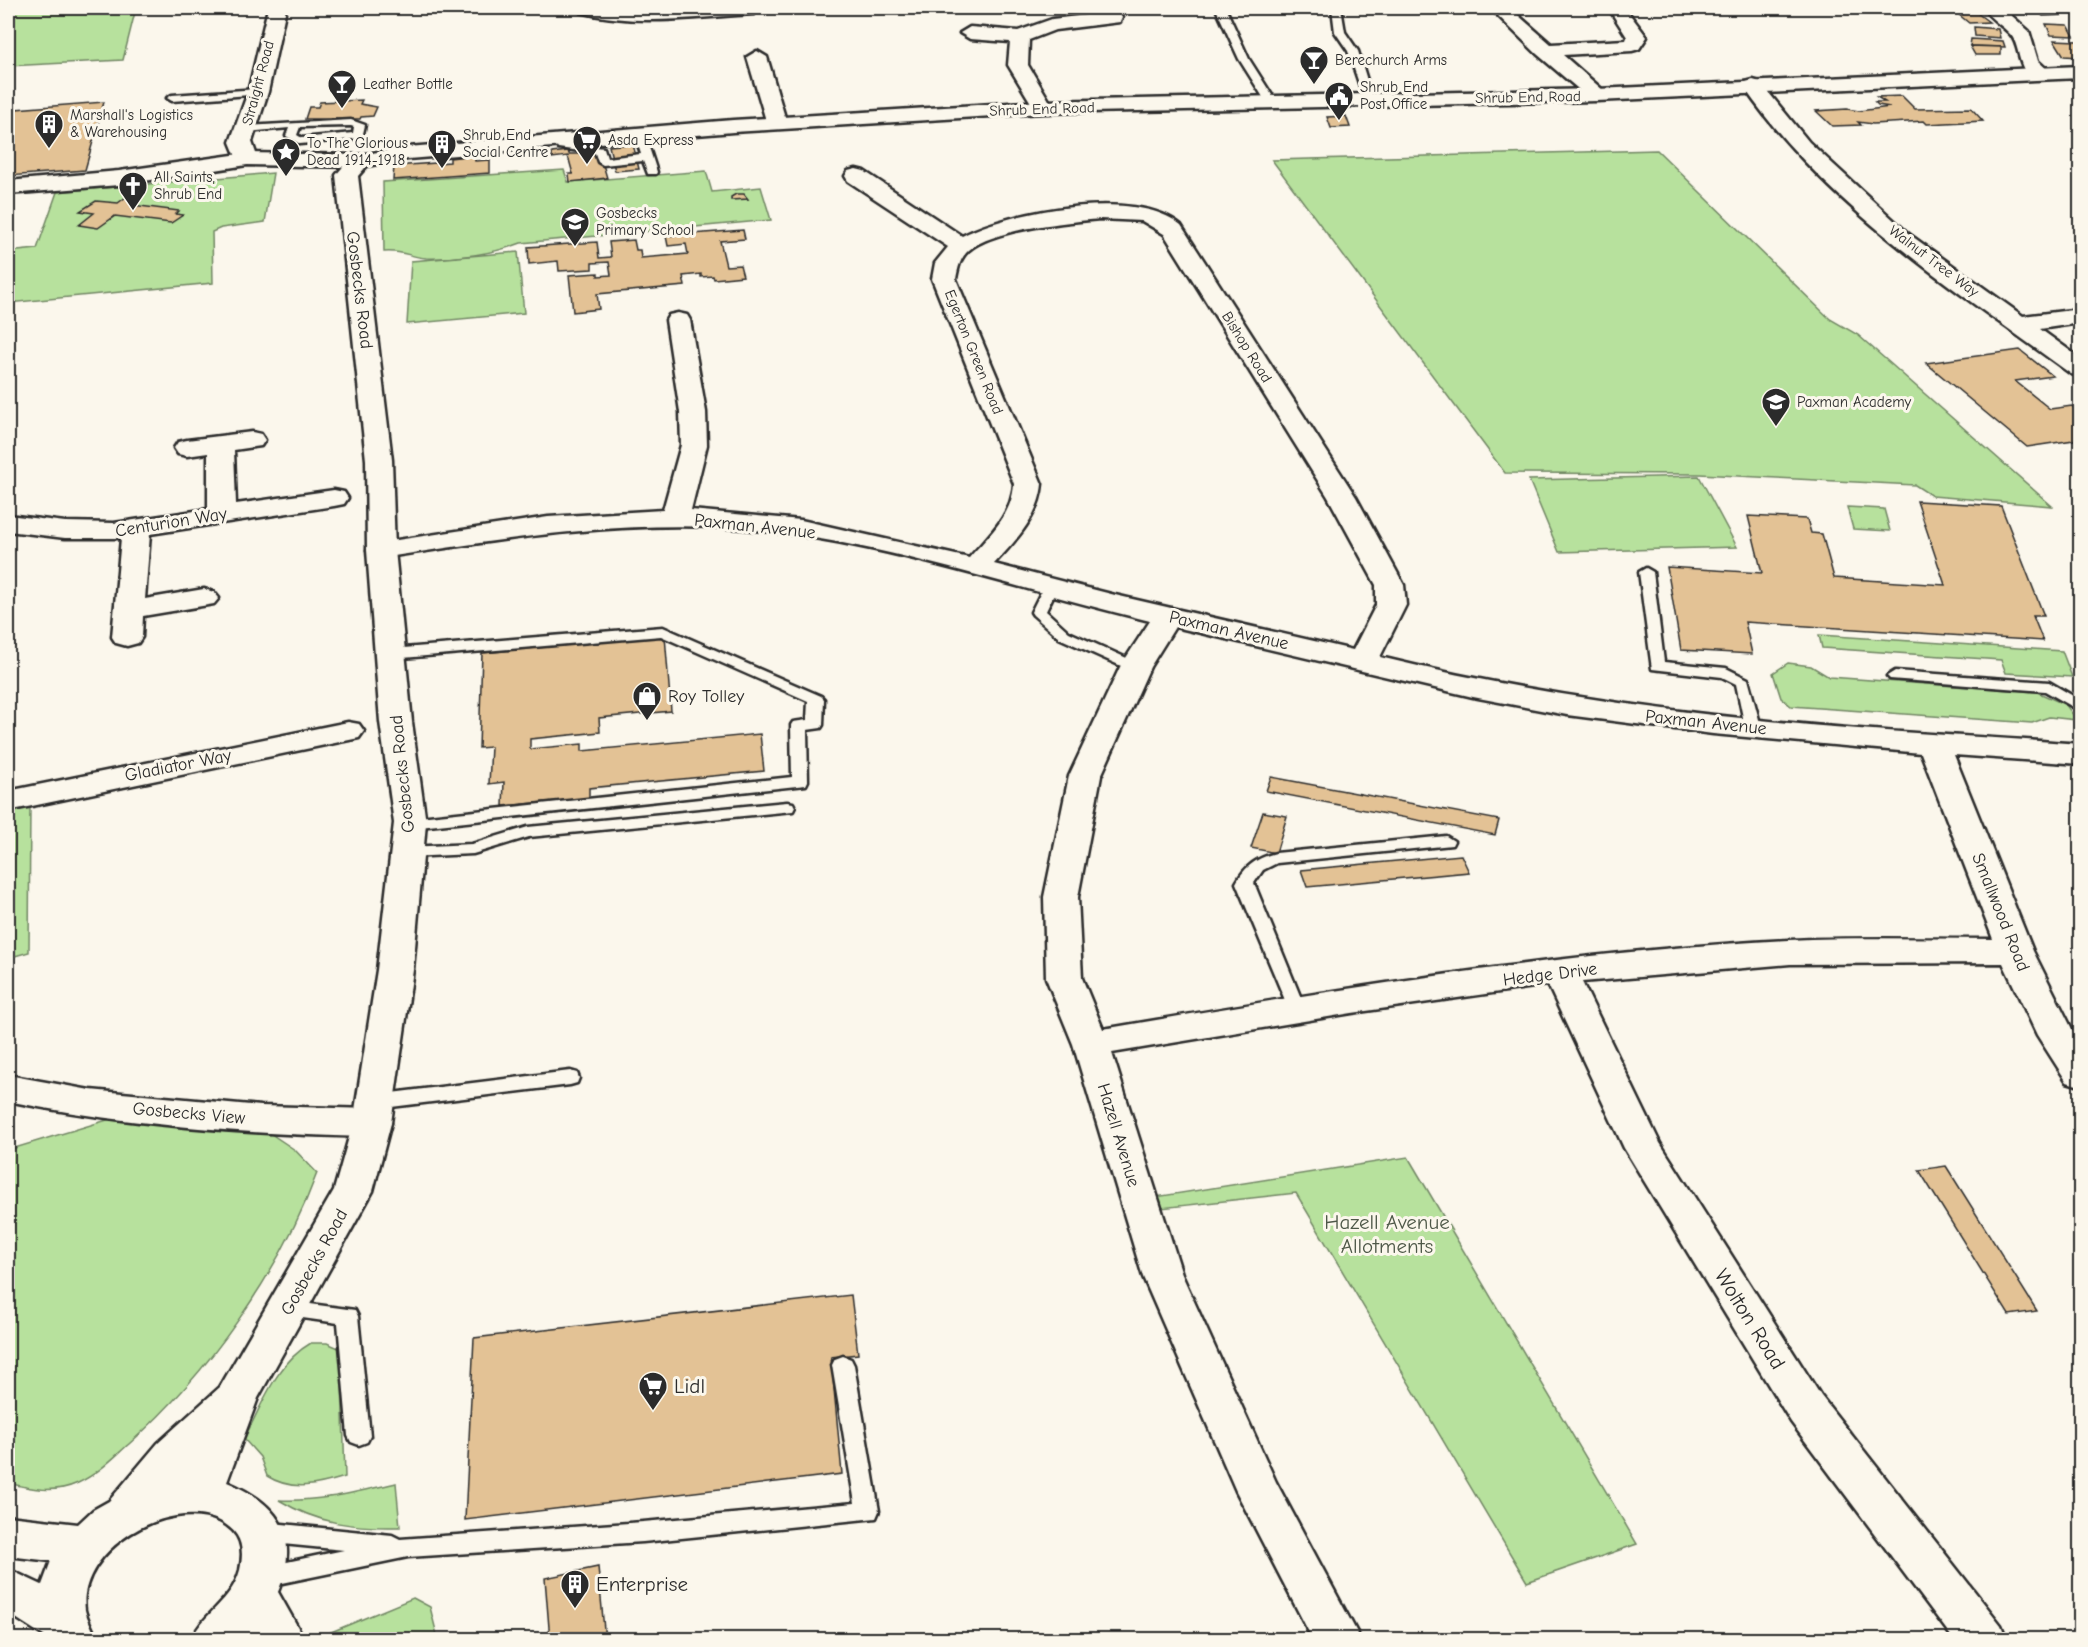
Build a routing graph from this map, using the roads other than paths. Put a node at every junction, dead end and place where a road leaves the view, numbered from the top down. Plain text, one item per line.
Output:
1 (278, 8) edge
2 (587, 8) edge
3 (754, 8) edge
4 (1336, 8) edge
5 (1499, 8) edge
6 (1992, 8) edge
7 (1222, 11) dead end
8 (1620, 12) dead end
9 (1113, 18) dead end
10 (970, 33) dead end
11 (1020, 37) junction
12 (1544, 50) junction
13 (757, 57) dead end
14 (2040, 72) junction
15 (2080, 72) edge
16 (1753, 86) junction
17 (258, 92) junction
18 (1598, 95) junction
19 (172, 98) dead end
20 (1370, 101) junction
21 (1272, 103) junction
22 (1043, 108) junction
23 (777, 124) junction
24 (295, 126) junction
25 (246, 129) junction
26 (640, 135) junction
27 (559, 141) junction
28 (647, 157) junction
29 (247, 159) junction
30 (360, 161) junction
31 (652, 172) dead end
32 (856, 176) dead end
33 (8, 188) edge
34 (961, 245) junction
35 (2080, 316) edge
36 (678, 320) dead end
37 (2021, 324) junction
38 (2080, 369) edge
39 (252, 440) dead end
40 (221, 444) junction
41 (187, 448) dead end
42 (334, 498) dead end
43 (222, 514) junction
44 (675, 518) junction
45 (8, 523) edge
46 (136, 529) junction
47 (381, 550) junction
48 (976, 567) junction
49 (1646, 572) dead end
50 (1050, 588) junction
51 (204, 598) dead end
52 (1168, 616) junction
53 (391, 654) junction
54 (1363, 661) junction
55 (1135, 667) junction
56 (1895, 676) dead end
57 (2080, 706) edge
58 (1754, 727) junction
59 (348, 731) dead end
60 (1934, 745) junction
61 (2080, 754) edge
62 (8, 801) edge
63 (787, 807) dead end
64 (409, 838) junction
65 (1446, 841) dead end
66 (2015, 951) junction
67 (1559, 971) junction
68 (1296, 1008) junction
69 (1090, 1044) junction
70 (2080, 1073) edge
71 (570, 1078) dead end
72 (8, 1088) edge
73 (374, 1112) junction
74 (288, 1309) junction
75 (843, 1365) dead end
76 (237, 1395) junction
77 (359, 1436) dead end
78 (200, 1494) junction
79 (125, 1512) junction
80 (261, 1532) junction
81 (8, 1536) edge
82 (85, 1545) junction
83 (408, 1547) junction
84 (259, 1586) junction
85 (8, 1589) edge
86 (69, 1632) edge
87 (214, 1640) edge
88 (282, 1640) edge
89 (1338, 1640) edge
90 (1984, 1640) edge

1 - 17 street, Straight Road
2 - 3 street
4 - 20 lane
5 - 12 street
6 - 14 street
7 - 21 lane
8 - 12 street
9 - 11 street
10 - 11 street
11 - 22 street
12 - 18 street
13 - 23 street
14 - 15 street, Shrub End Road
14 - 16 street, Shrub End Road
16 - 18 street, Shrub End Road
16 - 37 street, Walnut Tree Way
17 - 19 lane
17 - 25 street, Straight Road
18 - 20 street, Shrub End Road
20 - 21 street, Shrub End Road
21 - 22 street, Shrub End Road
22 - 23 street, Shrub End Road
23 - 26 street, Shrub End Road
24 - 24 lane
24 - 25 lane
25 - 29 street, Straight Road
26 - 27 street, Shrub End Road
26 - 28 lane
27 - 28 lane
27 - 30 street, Shrub End Road
28 - 31 lane
29 - 30 street, Shrub End Road
29 - 33 street, Shrub End Road
30 - 47 street, Gosbecks Road
32 - 34 street
34 - 48 street, Egerton Green Road
34 - 54 street, Bishop Road
35 - 37 street
36 - 44 street
37 - 38 street, Walnut Tree Way
39 - 40 street
40 - 41 street
40 - 43 street
42 - 43 street, Centurion Way
43 - 46 street, Centurion Way
44 - 47 street, Paxman Avenue
44 - 48 street, Paxman Avenue
45 - 46 street, Centurion Way
46 - 51 street
47 - 53 street, Gosbecks Road
48 - 50 street, Paxman Avenue
49 - 58 lane
50 - 52 street, Paxman Avenue
50 - 55 lane
52 - 54 street, Paxman Avenue
52 - 55 street, Hazell Avenue
53 - 64 street, Gosbecks Road
53 - 64 lane
54 - 58 street, Paxman Avenue
55 - 69 street, Hazell Avenue
56 - 57 lane
58 - 60 street, Paxman Avenue
59 - 62 street, Gladiator Way
60 - 61 street, Paxman Avenue
60 - 66 street, Smallwood Road
63 - 64 lane
64 - 73 street, Gosbecks Road
65 - 68 lane
66 - 67 street, Hedge Drive
66 - 70 street, Smallwood Road
67 - 68 street, Hedge Drive
67 - 90 street, Wolton Road
68 - 69 street, Hedge Drive
69 - 89 street, Hazell Avenue
71 - 73 lane
72 - 73 street, Gosbecks View
73 - 74 street, Gosbecks Road
74 - 76 street, Gosbecks Road
74 - 77 lane
75 - 83 lane
76 - 78 street, Gosbecks Road
76 - 79 street, Gosbecks Road
78 - 79 street
78 - 80 street
79 - 82 street
80 - 83 lane
80 - 84 street
81 - 82 street
82 - 86 street
83 - 84 lane
84 - 87 street
84 - 88 street
85 - 86 street

